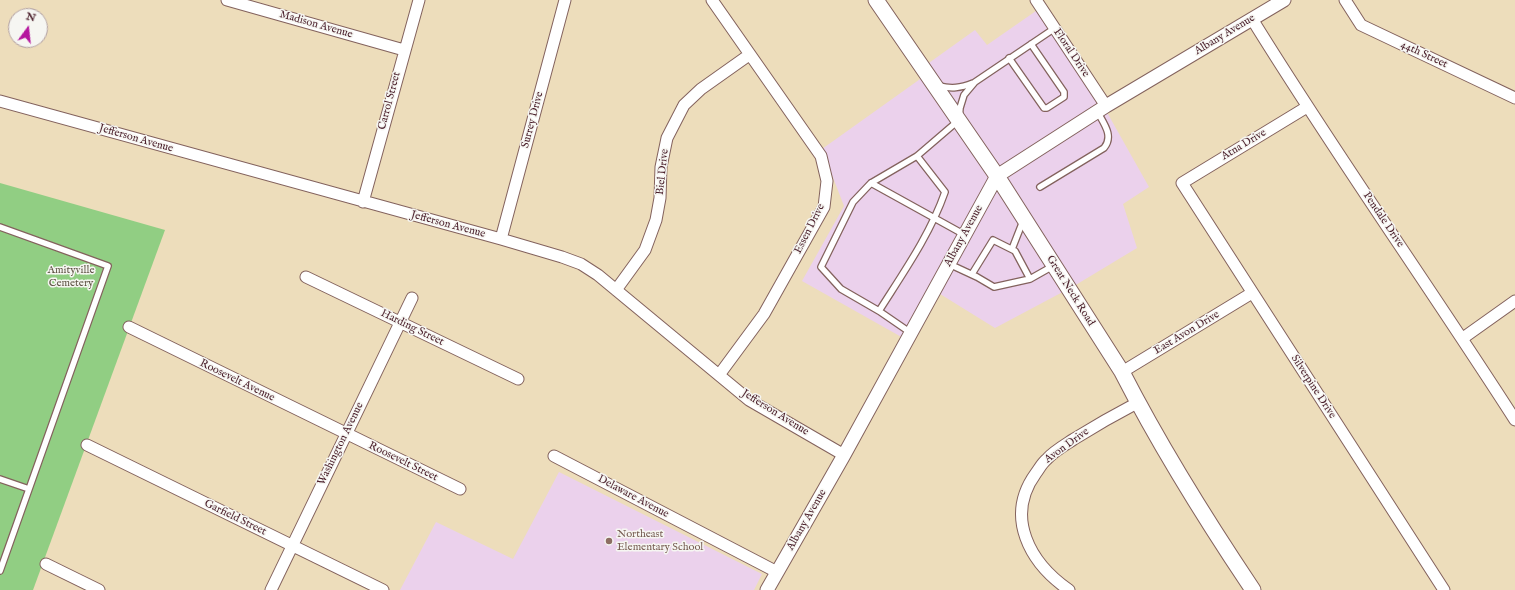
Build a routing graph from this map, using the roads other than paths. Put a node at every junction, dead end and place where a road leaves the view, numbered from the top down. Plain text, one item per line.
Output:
1 (227, 0) edge
2 (418, 0) edge
3 (565, 0) edge
4 (712, 0) edge
5 (876, 0) edge
6 (1036, 0) edge
7 (1284, 0) edge
8 (1345, 0) edge
9 (1252, 19) junction
10 (1054, 28) junction
11 (1031, 44) junction
12 (404, 50) junction
13 (749, 54) junction
14 (1009, 58) junction
15 (975, 82) junction
16 (935, 85) junction
17 (1515, 98) edge
18 (0, 101) edge
19 (1307, 107) junction
20 (1102, 109) junction
21 (959, 120) junction
22 (917, 156) junction
23 (997, 176) junction
24 (871, 183) junction
25 (1182, 183) joint
26 (1040, 187) dead end
27 (363, 202) junction
28 (934, 218) junction
29 (1024, 219) junction
30 (0, 228) edge
31 (965, 235) junction
32 (500, 239) junction
33 (1012, 249) junction
34 (949, 264) junction
35 (1054, 265) junction
36 (972, 274) junction
37 (306, 277) dead end
38 (1030, 279) junction
39 (616, 290) junction
40 (1252, 293) junction
41 (412, 298) dead end
42 (1515, 301) edge
43 (879, 311) junction
44 (400, 322) junction
45 (129, 327) dead end
46 (911, 333) junction
47 (1462, 338) junction
48 (1122, 372) junction
49 (719, 375) junction
50 (518, 379) dead end
51 (1137, 403) junction
52 (1515, 420) edge
53 (346, 434) junction
54 (87, 445) dead end
55 (844, 455) junction
56 (554, 456) dead end
57 (0, 479) edge
58 (29, 489) junction
59 (460, 489) dead end
60 (292, 546) junction
61 (1, 563) edge
62 (46, 564) dead end
63 (0, 571) edge
64 (777, 572) junction
65 (99, 590) edge
66 (271, 590) edge
67 (383, 590) edge
68 (767, 590) edge
69 (1069, 590) edge
70 (1254, 590) edge
71 (1444, 590) edge

1 - 12 street, Madison Avenue
2 - 12 street, Carrol Street
3 - 32 street, Surrey Drive
4 - 13 street, Essen Drive
5 - 16 main road, Great Neck Road
6 - 10 street, Floral Drive
7 - 9 street, Albany Avenue
8 - 17 street, 44th Street
9 - 19 street, Pendale Drive
9 - 20 street, Albany Avenue
10 - 11 lane
10 - 20 street, Floral Drive
11 - 14 lane
11 - 14 lane
12 - 27 street, Carrol Street
13 - 39 street, Biel Drive
13 - 49 street, Essen Drive
14 - 15 lane
15 - 16 lane
15 - 21 lane
16 - 21 main road, Great Neck Road
18 - 27 street, Jefferson Avenue
19 - 25 street, Atna Drive
19 - 47 street, Pendale Drive
20 - 23 street, Albany Avenue
20 - 26 lane
21 - 22 lane
21 - 23 main road, Great Neck Road
22 - 24 lane
22 - 28 lane
23 - 29 main road, Great Neck Road
23 - 31 street, Albany Avenue
24 - 28 lane
24 - 43 lane
25 - 40 street, Silverpine Drive
27 - 32 street, Jefferson Avenue
28 - 31 lane
28 - 43 lane
29 - 33 lane
29 - 35 main road, Great Neck Road
30 - 58 lane
31 - 34 street, Albany Avenue
32 - 39 street, Jefferson Avenue
33 - 36 lane
33 - 38 lane
34 - 36 lane
34 - 46 street, Albany Avenue
35 - 38 lane
35 - 48 main road, Great Neck Road
36 - 38 lane
37 - 44 street, Harding Street
39 - 49 street, Jefferson Avenue
40 - 48 street, East Avon Drive
40 - 71 street, Silverpine Drive
41 - 44 street, Washington Avenue
42 - 47 street
43 - 46 lane
44 - 50 street, Harding Street
44 - 53 street, Washington Avenue
45 - 53 street, Roosevelt Avenue
46 - 55 street, Albany Avenue
47 - 52 street, Pendale Drive
48 - 51 main road, Great Neck Road
49 - 55 street, Jefferson Avenue
51 - 69 street, Avon Drive
51 - 70 main road, Great Neck Road
53 - 59 street, Roosevelt Street
53 - 60 street, Washington Avenue
54 - 60 street, Garfield Street
55 - 64 street, Albany Avenue
56 - 64 street, Delaware Avenue
57 - 58 lane
58 - 61 lane
60 - 66 street, Washington Avenue
60 - 67 street, Garfield Street
61 - 63 lane
62 - 65 street
64 - 68 street, Albany Avenue

